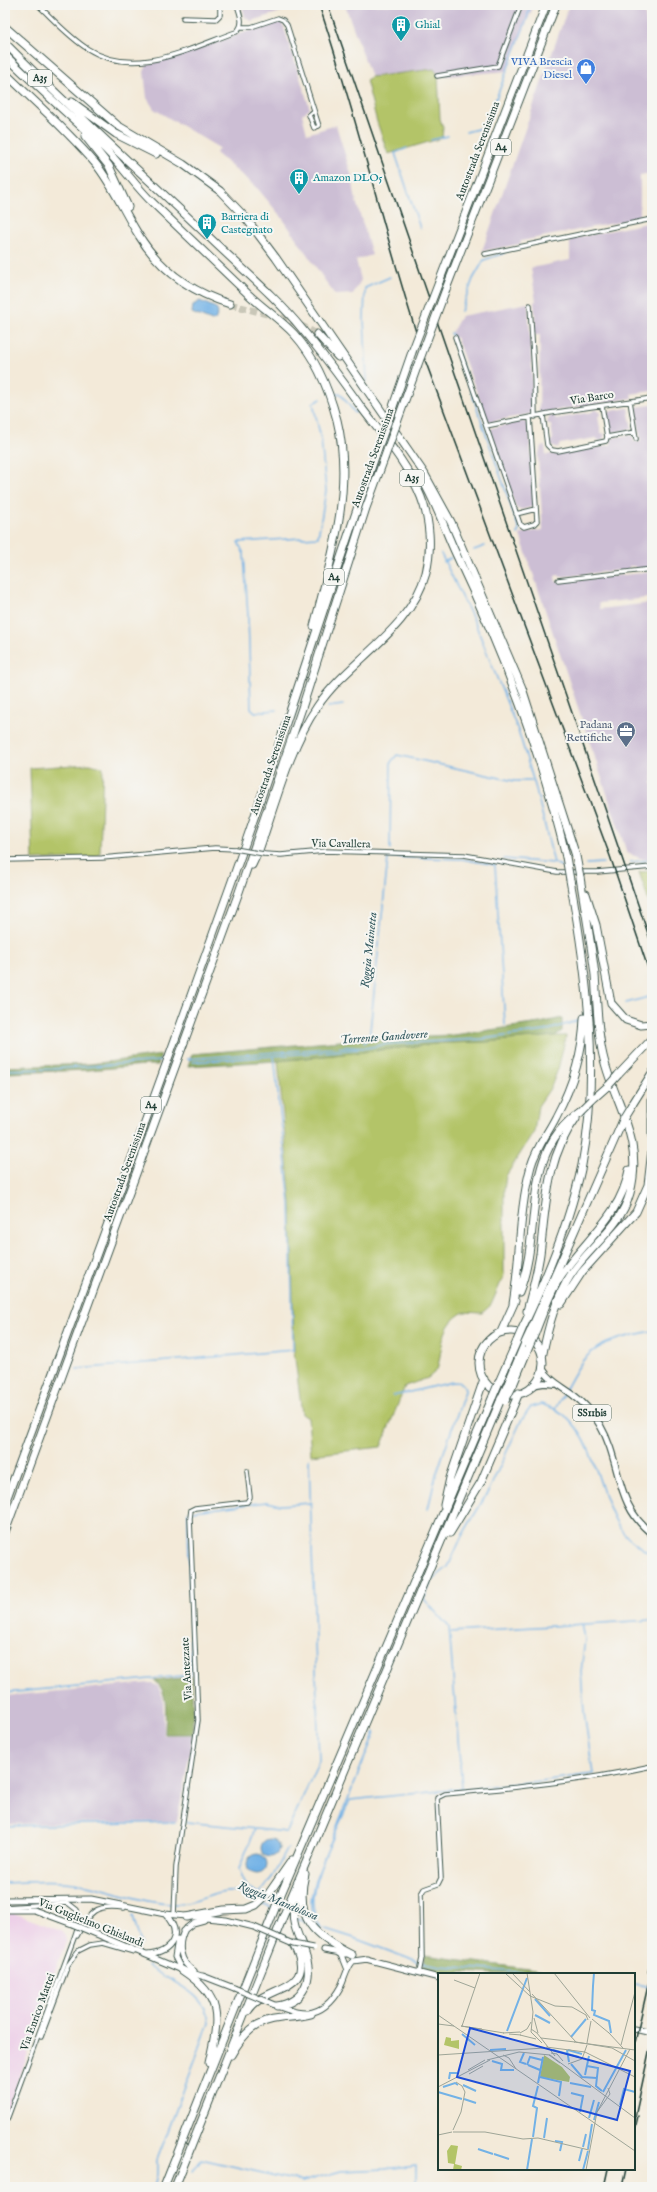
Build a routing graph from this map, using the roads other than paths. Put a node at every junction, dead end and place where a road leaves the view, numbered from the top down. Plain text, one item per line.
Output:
1 (38, 5) edge
2 (220, 5) edge
3 (237, 5) edge
4 (521, 5) edge
5 (546, 5) edge
6 (556, 5) edge
7 (183, 18) dead end
8 (5, 27) edge
9 (241, 27) junction
10 (5, 43) edge
11 (5, 55) edge
12 (29, 67) junction
13 (5, 73) edge
14 (437, 76) dead end
15 (34, 85) junction
16 (314, 111) junction
17 (73, 114) junction
18 (194, 173) junction
19 (652, 219) edge
20 (148, 249) junction
21 (485, 254) dead end
22 (230, 304) tunnel mouth
23 (530, 305) dead end
24 (317, 334) tunnel mouth
25 (455, 337) dead end
26 (652, 398) edge
27 (630, 401) junction
28 (602, 406) junction
29 (543, 415) junction
30 (535, 416) junction
31 (530, 417) junction
32 (486, 426) junction
33 (635, 432) junction
34 (607, 437) junction
35 (636, 440) dead end
36 (536, 508) junction
37 (516, 514) junction
38 (652, 569) edge
39 (558, 580) dead end
40 (294, 706) junction
41 (5, 860) edge
42 (652, 867) edge
43 (580, 877) junction
44 (239, 892) junction
45 (585, 976) junction
46 (652, 1024) edge
47 (652, 1039) edge
48 (652, 1072) edge
49 (652, 1099) edge
50 (581, 1111) junction
51 (629, 1127) junction
52 (652, 1136) edge
53 (652, 1150) edge
54 (513, 1304) junction
55 (553, 1316) junction
56 (523, 1327) junction
57 (533, 1331) junction
58 (501, 1332) junction
59 (542, 1358) junction
60 (542, 1368) junction
61 (484, 1380) junction
62 (556, 1384) junction
63 (534, 1385) junction
64 (520, 1393) junction
65 (247, 1471) dead end
66 (5, 1503) edge
67 (438, 1526) junction
68 (5, 1532) edge
69 (652, 1534) edge
70 (424, 1584) junction
71 (652, 1766) edge
72 (301, 1846) junction
73 (308, 1856) junction
74 (5, 1900) edge
75 (5, 1909) edge
76 (145, 1909) junction
77 (165, 1914) junction
78 (174, 1915) junction
79 (186, 1917) junction
80 (212, 1919) junction
81 (185, 1929) junction
82 (293, 1944) junction
83 (70, 1950) junction
84 (324, 1950) junction
85 (144, 1954) junction
86 (352, 1954) junction
87 (368, 1959) junction
88 (182, 1970) junction
89 (347, 1970) junction
90 (419, 1972) junction
91 (205, 1977) junction
92 (438, 1978) edge
93 (277, 2006) junction
94 (311, 2014) junction
95 (238, 2029) junction
96 (635, 2029) edge
97 (652, 2033) edge
98 (202, 2089) junction
99 (18, 2092) junction
100 (212, 2092) junction
101 (5, 2126) edge
102 (164, 2187) edge
103 (175, 2187) edge

1 - 9 street
2 - 7 street
3 - 9 street
4 - 14 street
5 - 40 highway, Autostrada Serenissima / A4, bridge
6 - 44 highway, Autostrada Serenissima / A4, bridge
8 - 18 highway
9 - 16 street
10 - 12 highway, A35
11 - 15 highway, A35
12 - 17 highway, A35
12 - 18 highway
13 - 20 highway
15 - 17 highway, A35
15 - 20 highway
16 - 16 street
17 - 40 highway
17 - 44 highway, A35
18 - 43 highway, bridge
19 - 21 street
20 - 22 highway
23 - 30 street
24 - 45 highway, bridge
25 - 32 street
26 - 27 street, Via Barco
27 - 28 street, Via Barco
27 - 33 street
28 - 29 street, Via Barco
28 - 34 street
29 - 30 street, Via Barco
29 - 34 street
30 - 31 street, Via Barco
31 - 32 street, Via Barco
31 - 36 street
32 - 37 street
33 - 34 street
33 - 35 street
36 - 37 street
36 - 37 street
38 - 39 street
40 - 66 highway, Autostrada Serenissima / A4
41 - 42 street, Via Cavallera, bridge
43 - 46 highway
43 - 51 highway
44 - 68 highway, Autostrada Serenissima / A4
45 - 54 highway
45 - 56 highway
47 - 50 highway, bridge
48 - 57 highway, bridge
49 - 52 highway
50 - 54 highway
50 - 56 highway
51 - 55 highway
51 - 57 highway
53 - 55 highway
54 - 58 highway
55 - 59 highway
56 - 67 highway, bridge
57 - 70 highway, bridge
58 - 59 highway
58 - 61 highway
59 - 60 highway
60 - 62 main road, SS11bis
60 - 63 highway
61 - 64 highway
61 - 67 highway
62 - 63 main road
62 - 69 main road, SS11bis
63 - 64 highway
64 - 70 highway
65 - 78 street, Via Antezzate
67 - 72 highway
70 - 73 highway
71 - 90 street
72 - 79 highway
72 - 98 highway
73 - 86 highway
73 - 93 highway
73 - 95 highway
74 - 76 street, Via Guglielmo Ghislandi
75 - 83 street
75 - 85 street, Via Guglielmo Ghislandi, bridge
76 - 77 street, Via Guglielmo Ghislandi
76 - 83 street
77 - 78 street, Via Guglielmo Ghislandi
77 - 85 street, Via Guglielmo Ghislandi
78 - 79 street, Via Guglielmo Ghislandi
79 - 80 street, Via Guglielmo Ghislandi
80 - 81 street, Via Guglielmo Ghislandi
80 - 82 street, Via Guglielmo Ghislandi, bridge
81 - 88 street
81 - 91 street, Via Guglielmo Ghislandi
82 - 84 street, Via Guglielmo Ghislandi, bridge
82 - 95 highway
83 - 99 street, Via Enrico Mattei
84 - 86 street, Via Guglielmo Ghislandi
84 - 89 street, Via Guglielmo Ghislandi
85 - 88 street, Via Guglielmo Ghislandi
85 - 99 street
86 - 87 street, Via Guglielmo Ghislandi
87 - 89 street
87 - 90 street, Via Guglielmo Ghislandi
88 - 91 street, Via Guglielmo Ghislandi
88 - 98 highway
89 - 94 street
90 - 92 street, Via Guglielmo Ghislandi
91 - 93 street, Via Guglielmo Ghislandi, bridge
93 - 94 street, Via Guglielmo Ghislandi
94 - 100 highway
95 - 100 highway
96 - 97 street
98 - 102 highway
99 - 101 street, Via Enrico Mattei
100 - 103 highway

